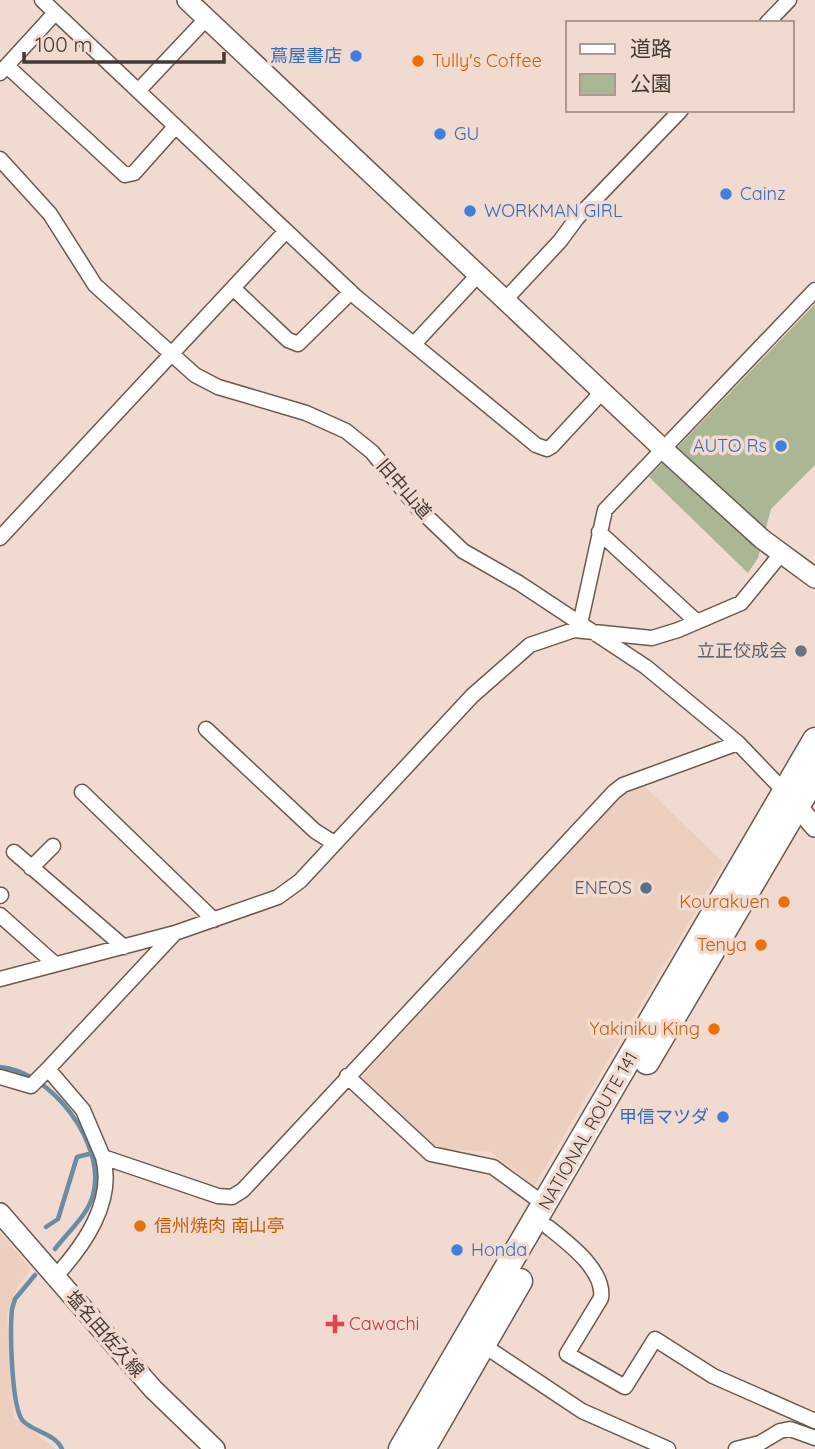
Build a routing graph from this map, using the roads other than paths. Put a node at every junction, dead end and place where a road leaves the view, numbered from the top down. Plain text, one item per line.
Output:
1 (42, 0) edge
2 (187, 0) edge
3 (789, 0) edge
4 (55, 13) junction
5 (206, 19) junction
6 (768, 21) edge
7 (3, 70) edge
8 (138, 91) junction
9 (679, 112) edge
10 (176, 127) junction
11 (0, 159) edge
12 (286, 231) junction
13 (478, 275) junction
14 (233, 288) junction
15 (815, 290) edge
16 (351, 292) junction
17 (505, 300) junction
18 (414, 344) junction
19 (171, 354) junction
20 (603, 392) junction
21 (663, 449) junction
22 (599, 532) junction
23 (0, 537) edge
24 (781, 554) junction
25 (815, 578) edge
26 (696, 621) junction
27 (585, 627) junction
28 (206, 729) dead end
29 (815, 740) edge
30 (738, 743) junction
31 (815, 776) edge
32 (82, 792) dead end
33 (791, 799) junction
34 (815, 827) edge
35 (334, 843) junction
36 (53, 846) dead end
37 (14, 852) dead end
38 (31, 868) junction
39 (0, 915) edge
40 (214, 920) junction
41 (175, 933) junction
42 (124, 947) junction
43 (55, 964) junction
44 (0, 979) edge
45 (42, 1076) junction
46 (347, 1076) junction
47 (0, 1077) edge
48 (103, 1157) junction
49 (0, 1213) edge
50 (546, 1216) junction
51 (55, 1276) junction
52 (483, 1345) junction
53 (815, 1421) edge
54 (815, 1438) edge
55 (763, 1446) edge
56 (215, 1449) edge
57 (401, 1449) edge
58 (423, 1449) edge
59 (668, 1449) edge
60 (736, 1449) edge

1 - 4 street
2 - 5 street
3 - 6 street
4 - 7 street
4 - 8 street
5 - 8 street
5 - 13 street
7 - 10 street
8 - 10 street
9 - 17 street
10 - 12 street
11 - 19 street, 旧中山道
12 - 14 street
12 - 16 street
13 - 17 street
13 - 18 street
14 - 16 street
14 - 19 street
15 - 21 street
16 - 18 street
17 - 20 street
18 - 20 street
19 - 23 street
19 - 27 street, 旧中山道
20 - 21 street
21 - 22 street
21 - 24 street
22 - 26 street
22 - 27 street
24 - 25 street
24 - 26 street
26 - 27 street
27 - 30 street, 旧中山道
27 - 35 street
28 - 35 street
29 - 33 highway, NATIONAL ROUTE 141
30 - 33 street, 旧中山道
30 - 46 street
31 - 33 highway, NATIONAL ROUTE 141
32 - 40 street
33 - 34 street, 旧中山道
33 - 50 highway, NATIONAL ROUTE 141
35 - 40 street
36 - 38 street
37 - 38 street
38 - 42 street
39 - 43 street
40 - 41 street
41 - 42 street
41 - 45 street
42 - 43 street
43 - 44 street
45 - 47 street
45 - 48 street
46 - 48 street
46 - 50 street
48 - 51 street
49 - 51 street, 塩名田佐久線
50 - 52 highway, NATIONAL ROUTE 141
50 - 53 street
50 - 57 highway, NATIONAL ROUTE 141
51 - 56 street, 塩名田佐久線
52 - 58 highway, NATIONAL ROUTE 141
52 - 59 street
54 - 55 street
55 - 60 street

